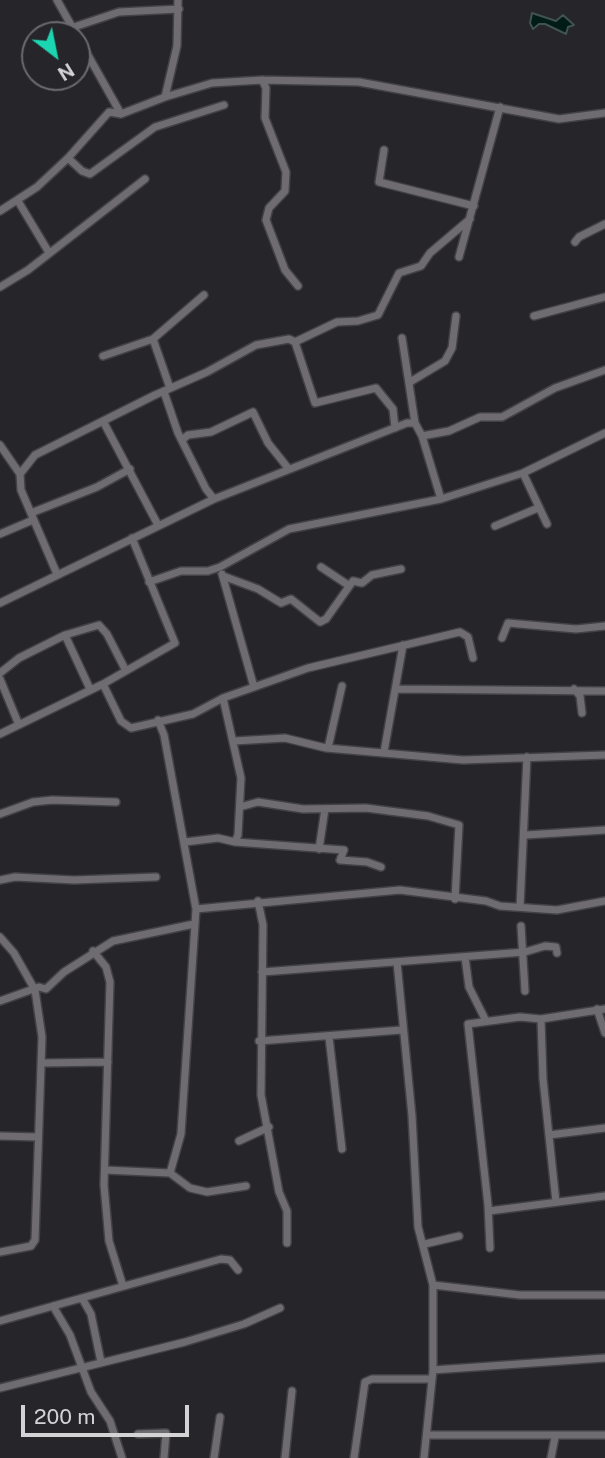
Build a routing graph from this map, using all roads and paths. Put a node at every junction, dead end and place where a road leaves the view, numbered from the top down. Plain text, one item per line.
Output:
1 (57, 0) edge
2 (178, 0) edge
3 (179, 9) junction
4 (70, 21) edge
5 (91, 21) edge
6 (91, 58) edge
7 (262, 80) junction
8 (164, 97) junction
9 (224, 105) dead end
10 (499, 107) junction
11 (605, 113) edge
12 (121, 114) junction
13 (384, 150) dead end
14 (68, 158) junction
15 (145, 179) dead end
16 (18, 201) junction
17 (474, 206) junction
18 (0, 211) edge
19 (470, 219) junction
20 (605, 224) edge
21 (575, 242) dead end
22 (48, 251) junction
23 (459, 257) dead end
24 (298, 286) dead end
25 (0, 287) edge
26 (204, 295) dead end
27 (605, 297) edge
28 (456, 316) dead end
29 (534, 316) dead end
30 (402, 338) dead end
31 (153, 339) junction
32 (295, 342) junction
33 (103, 356) dead end
34 (605, 370) edge
35 (410, 382) junction
36 (167, 390) junction
37 (103, 421) junction
38 (415, 423) junction
39 (395, 428) junction
40 (605, 433) edge
41 (422, 436) junction
42 (182, 440) junction
43 (0, 446) edge
44 (288, 468) junction
45 (131, 469) junction
46 (523, 473) junction
47 (20, 474) junction
48 (215, 499) junction
49 (441, 499) junction
50 (538, 508) junction
51 (32, 516) junction
52 (547, 524) dead end
53 (158, 525) junction
54 (495, 526) dead end
55 (0, 534) edge
56 (129, 539) junction
57 (220, 566) junction
58 (321, 567) dead end
59 (401, 569) dead end
60 (57, 574) junction
61 (223, 576) junction
62 (149, 582) junction
63 (348, 585) junction
64 (0, 603) edge
65 (605, 626) edge
66 (65, 635) junction
67 (502, 638) dead end
68 (403, 645) junction
69 (473, 658) dead end
70 (125, 669) junction
71 (0, 673) edge
72 (0, 679) edge
73 (103, 684) junction
74 (342, 686) dead end
75 (254, 687) junction
76 (90, 689) junction
77 (396, 689) junction
78 (573, 689) junction
79 (605, 691) edge
80 (223, 698) junction
81 (582, 713) dead end
82 (158, 720) junction
83 (19, 725) junction
84 (0, 734) edge
85 (234, 741) junction
86 (328, 748) junction
87 (384, 752) junction
88 (605, 755) edge
89 (527, 757) junction
90 (116, 802) dead end
91 (240, 807) junction
92 (325, 809) junction
93 (0, 814) edge
94 (605, 830) edge
95 (526, 835) junction
96 (185, 842) junction
97 (235, 842) junction
98 (319, 849) junction
99 (381, 867) dead end
100 (156, 877) dead end
101 (0, 880) edge
102 (455, 898) junction
103 (258, 901) junction
104 (605, 901) edge
105 (520, 907) junction
106 (196, 909) junction
107 (194, 924) junction
108 (521, 926) dead end
109 (0, 937) edge
110 (93, 951) junction
111 (557, 953) dead end
112 (465, 957) junction
113 (397, 962) junction
114 (262, 972) junction
115 (34, 990) junction
116 (525, 991) dead end
117 (0, 1001) edge
118 (601, 1009) edge
119 (541, 1019) junction
120 (486, 1021) junction
121 (401, 1030) junction
122 (605, 1033) edge
123 (329, 1037) junction
124 (259, 1041) junction
125 (108, 1062) junction
126 (42, 1063) junction
127 (269, 1127) junction
128 (605, 1128) edge
129 (549, 1135) junction
130 (0, 1136) edge
131 (38, 1137) junction
132 (239, 1141) dead end
133 (342, 1150) dead end
134 (104, 1170) junction
135 (170, 1173) junction
136 (246, 1186) dead end
137 (605, 1196) edge
138 (556, 1202) junction
139 (489, 1211) junction
140 (459, 1236) dead end
141 (287, 1244) dead end
142 (425, 1244) junction
143 (490, 1248) dead end
144 (0, 1252) edge
145 (238, 1270) dead end
146 (433, 1285) junction
147 (122, 1286) junction
148 (605, 1295) edge
149 (82, 1298) junction
150 (53, 1306) junction
151 (280, 1308) dead end
152 (0, 1321) edge
153 (605, 1358) edge
154 (101, 1362) junction
155 (82, 1368) junction
156 (433, 1375) junction
157 (0, 1388) edge
158 (292, 1391) dead end
159 (220, 1417) dead end
160 (138, 1434) dead end
161 (605, 1434) edge
162 (427, 1435) junction
163 (555, 1437) junction
164 (122, 1458) edge
165 (164, 1458) edge
166 (214, 1458) edge
167 (285, 1458) edge
168 (354, 1458) edge
169 (424, 1458) edge
170 (551, 1458) edge

1 - 4 street
2 - 3 street
3 - 5 street
3 - 8 street
6 - 12 street
7 - 8 street
7 - 10 street
7 - 24 street
8 - 12 street
9 - 14 street
10 - 11 street
10 - 17 street
12 - 14 street
13 - 17 street
14 - 16 street
15 - 22 street
16 - 18 street
16 - 22 street
17 - 19 street
19 - 23 street
19 - 32 street
20 - 21 street
22 - 25 street
26 - 31 street
27 - 29 street
28 - 35 street
30 - 35 street
31 - 33 street
31 - 36 street
32 - 36 street
32 - 39 street
34 - 41 street
35 - 38 street
36 - 37 street
36 - 42 street
37 - 45 street
37 - 47 street
38 - 39 street
38 - 41 street
39 - 44 street
40 - 46 street
41 - 49 street
42 - 44 street
42 - 48 street
43 - 47 street
44 - 48 street
45 - 51 street
45 - 53 street
46 - 49 street
46 - 50 street
47 - 51 street
48 - 53 street
49 - 57 street
50 - 52 street
50 - 54 street
51 - 55 street
51 - 60 street
53 - 56 street
56 - 60 street
56 - 62 street
57 - 61 street
57 - 62 street
58 - 63 street
59 - 63 street
60 - 64 street
61 - 63 street
61 - 75 street
62 - 70 street
65 - 67 street
66 - 70 street
66 - 71 street
66 - 76 street
68 - 69 street
68 - 75 street
68 - 77 street
70 - 73 street
72 - 83 street
73 - 76 street
73 - 82 street
74 - 86 street
75 - 80 street
76 - 83 street
77 - 78 street
77 - 87 street
78 - 79 street
78 - 81 street
80 - 82 street
80 - 85 street
82 - 96 street
83 - 84 street
85 - 86 street
85 - 91 street
86 - 87 street
87 - 89 street
88 - 89 street
89 - 95 street
90 - 93 street
91 - 92 street
91 - 97 street
92 - 98 street
92 - 102 street
94 - 95 street
95 - 105 street
96 - 97 street
96 - 106 street
97 - 98 street
98 - 99 street
100 - 101 street
102 - 103 street
102 - 105 street
103 - 106 street
103 - 114 street
104 - 105 street
106 - 107 street
107 - 110 street
107 - 135 street
108 - 116 street
109 - 115 street
110 - 115 street
110 - 125 street
111 - 112 street
112 - 113 street
112 - 120 street
113 - 114 street
113 - 121 street
114 - 124 street
115 - 117 street
115 - 126 street
118 - 119 street
118 - 122 street
119 - 120 street
119 - 129 street
120 - 139 street
121 - 123 street
121 - 142 street
123 - 124 street
123 - 133 street
124 - 127 street
125 - 126 street
125 - 134 street
126 - 131 street
127 - 132 street
127 - 141 street
128 - 129 street
129 - 138 street
130 - 131 street
131 - 144 street
134 - 135 street
134 - 147 street
135 - 136 street
137 - 138 street
138 - 139 street
139 - 143 street
140 - 142 street
142 - 146 street
145 - 147 street
146 - 148 street
146 - 156 street
147 - 149 street
149 - 150 street
149 - 154 street
150 - 152 street
150 - 155 street
151 - 154 street
153 - 156 street
154 - 155 street
155 - 157 street
155 - 164 street
156 - 162 street
156 - 168 street
158 - 167 street
159 - 166 street
160 - 165 street
161 - 163 street
162 - 163 street
162 - 169 street
163 - 170 street

